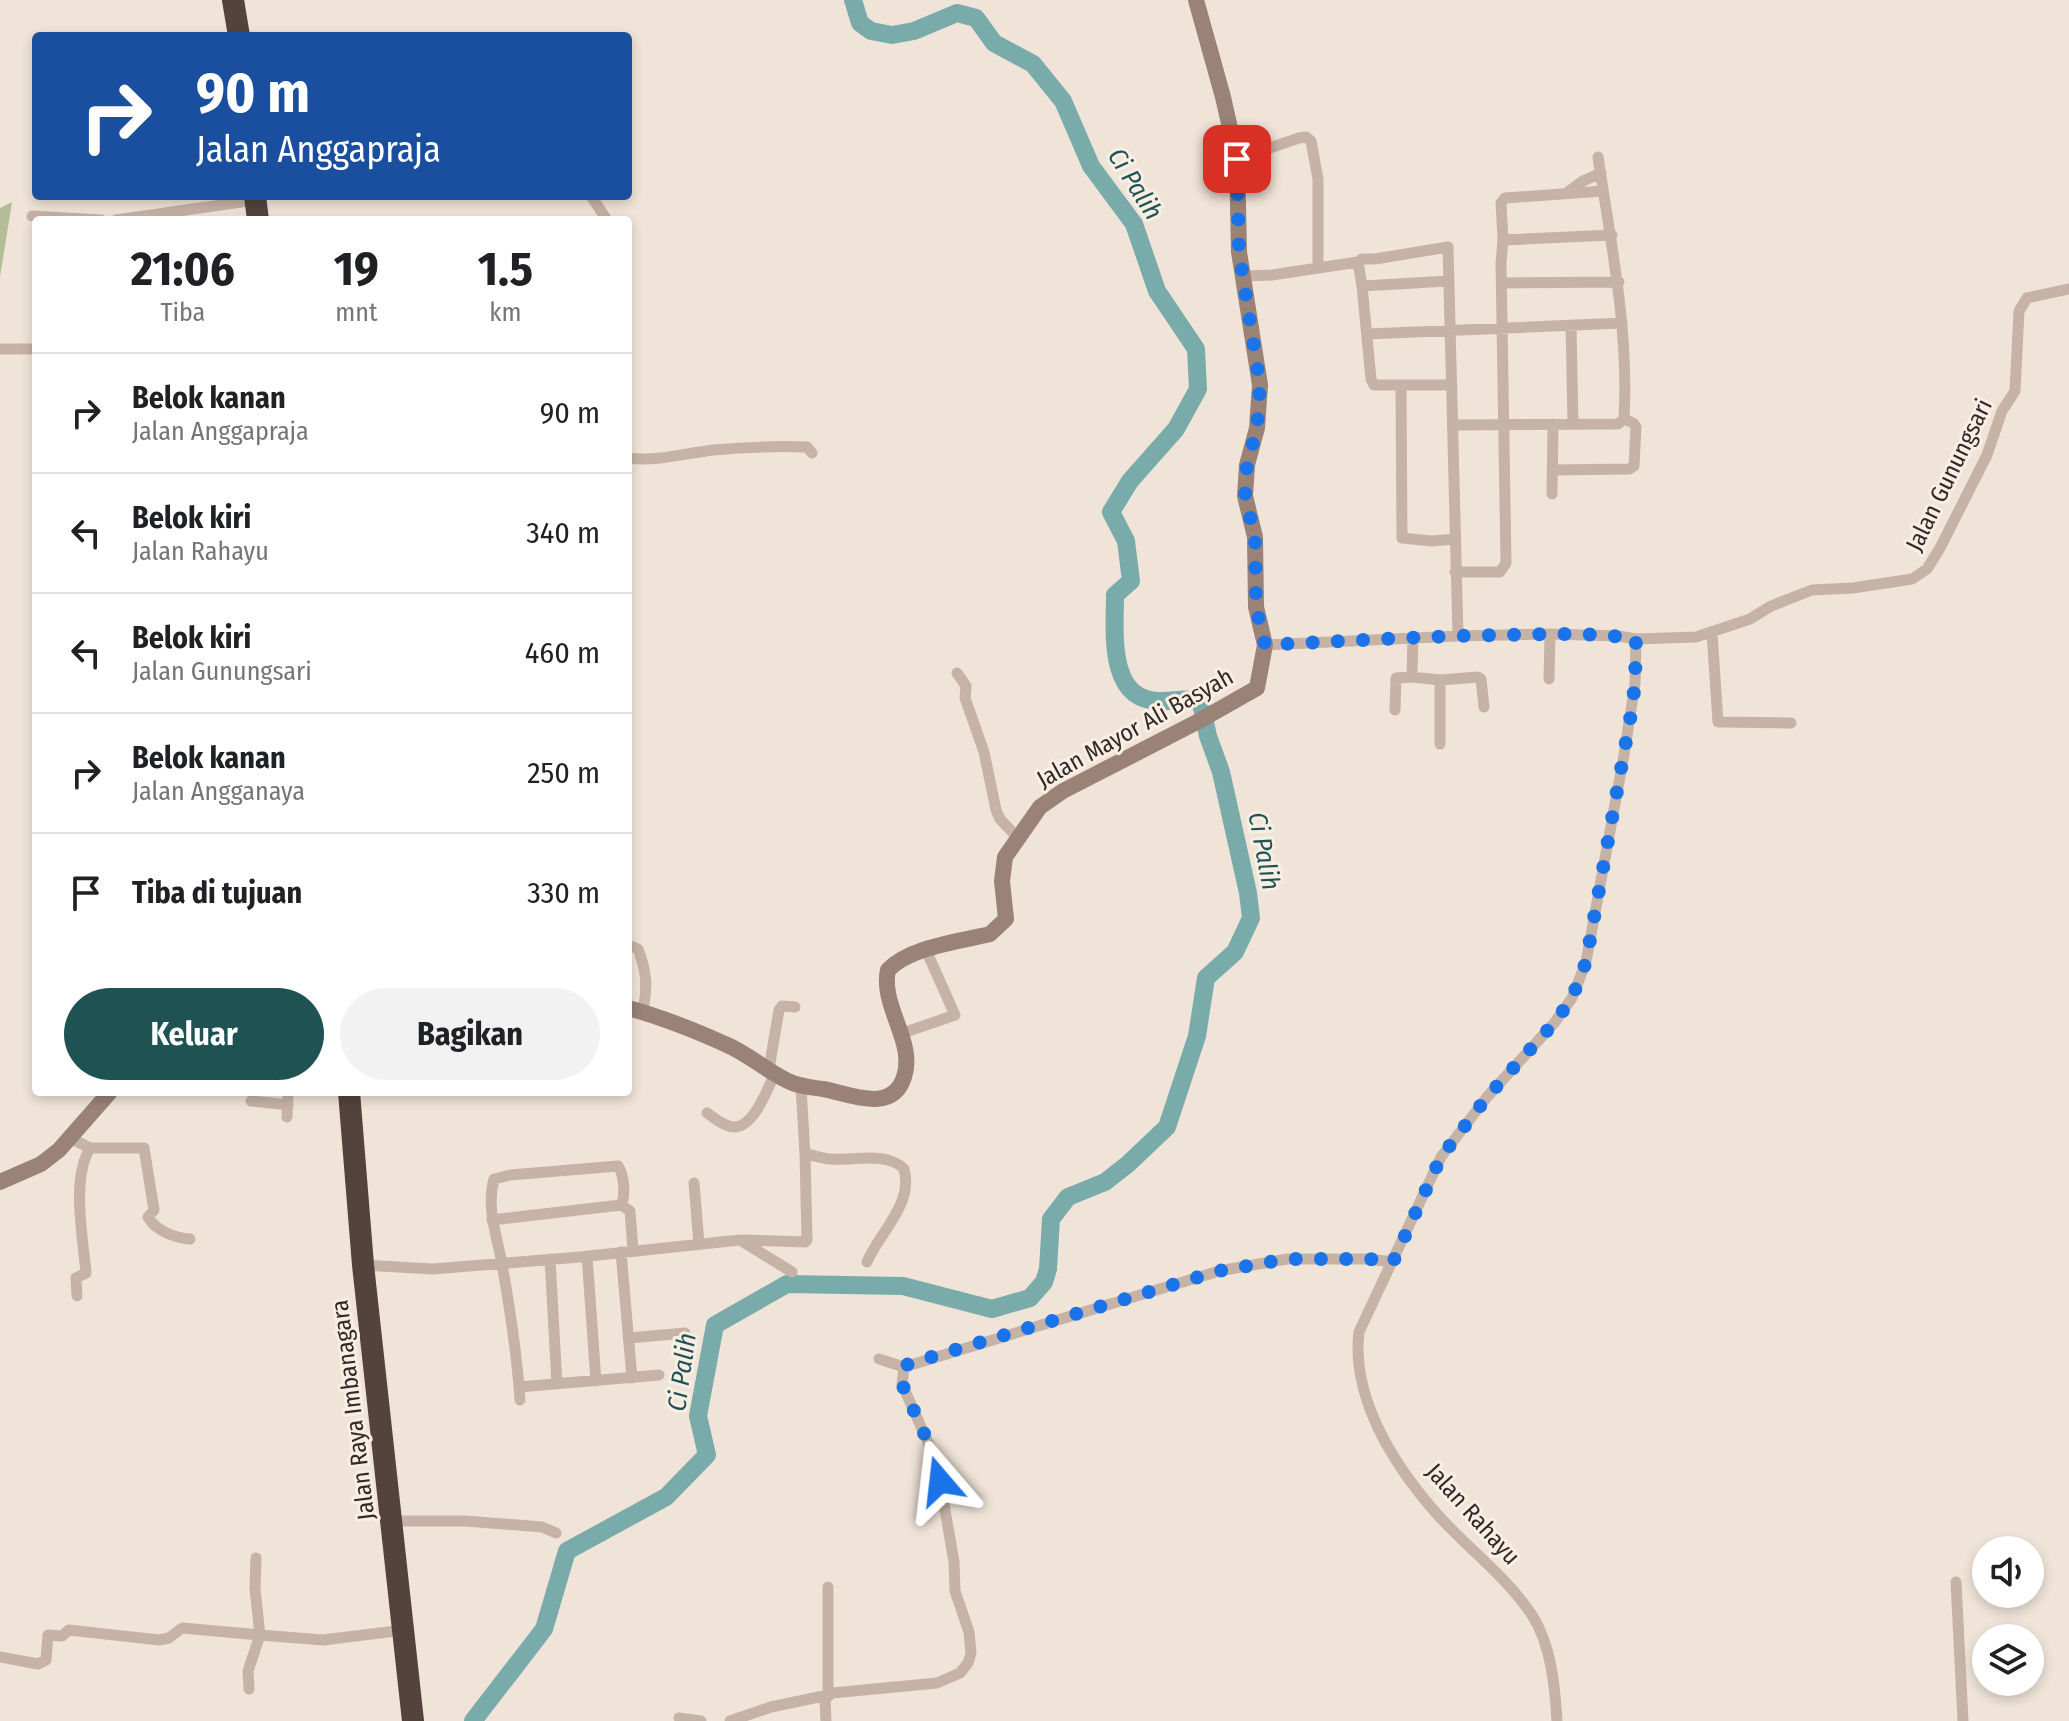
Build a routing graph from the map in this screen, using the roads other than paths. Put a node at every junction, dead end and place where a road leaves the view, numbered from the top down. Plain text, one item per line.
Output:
1 (233, 0) edge
2 (245, 0) edge
3 (1196, 0) edge
4 (239, 32) edge
5 (241, 32) edge
6 (1598, 157) dead end
7 (1237, 159) junction
8 (1601, 173) junction
9 (1603, 191) junction
10 (1568, 192) junction
11 (256, 205) edge
12 (153, 216) edge
13 (1612, 235) junction
14 (1503, 240) junction
15 (1358, 262) junction
16 (1318, 268) junction
17 (1244, 276) junction
18 (1449, 281) junction
19 (1619, 282) junction
20 (1502, 283) junction
21 (1362, 286) junction
22 (2069, 289) edge
23 (1622, 323) junction
24 (1571, 325) junction
25 (1503, 328) junction
26 (1451, 329) junction
27 (1368, 334) junction
28 (0, 349) edge
29 (32, 349) edge
30 (1452, 385) junction
31 (1401, 386) junction
32 (1624, 419) junction
33 (1553, 424) junction
34 (1573, 424) junction
35 (1453, 425) junction
36 (1503, 425) junction
37 (812, 453) dead end
38 (632, 458) edge
39 (1552, 470) junction
40 (1552, 494) dead end
41 (1455, 539) junction
42 (1455, 572) junction
43 (1712, 633) junction
44 (1550, 634) junction
45 (1458, 636) junction
46 (1413, 637) junction
47 (1636, 639) junction
48 (1265, 645) junction
49 (957, 673) dead end
50 (1412, 677) junction
51 (1549, 679) dead end
52 (1440, 680) junction
53 (1484, 707) dead end
54 (1395, 710) dead end
55 (1791, 723) dead end
56 (1440, 744) dead end
57 (1017, 837) junction
58 (632, 947) edge
59 (926, 950) junction
60 (795, 1007) dead end
61 (635, 1010) edge
62 (900, 1034) junction
63 (772, 1071) junction
64 (801, 1087) junction
65 (107, 1096) edge
66 (288, 1096) edge
67 (349, 1096) edge
68 (251, 1101) dead end
69 (707, 1113) dead end
70 (70, 1138) junction
71 (90, 1148) junction
72 (805, 1154) junction
73 (0, 1182) edge
74 (694, 1183) dead end
75 (621, 1205) junction
76 (492, 1220) junction
77 (190, 1239) dead end
78 (740, 1240) junction
79 (782, 1242) junction
80 (699, 1244) junction
81 (627, 1251) junction
82 (587, 1256) junction
83 (550, 1259) junction
84 (774, 1261) junction
85 (867, 1262) dead end
86 (1393, 1262) junction
87 (502, 1263) junction
88 (363, 1265) junction
89 (792, 1272) dead end
90 (77, 1296) dead end
91 (685, 1333) dead end
92 (629, 1338) junction
93 (879, 1359) dead end
94 (904, 1367) junction
95 (659, 1375) dead end
96 (632, 1378) junction
97 (596, 1381) junction
98 (557, 1384) junction
99 (519, 1387) junction
100 (520, 1400) dead end
101 (392, 1521) junction
102 (556, 1533) dead end
103 (256, 1558) dead end
104 (1956, 1582) dead end
105 (828, 1587) dead end
106 (404, 1630) junction
107 (260, 1635) junction
108 (0, 1657) edge
109 (249, 1689) dead end
110 (828, 1695) junction
111 (679, 1718) dead end
112 (413, 1721) edge
113 (701, 1721) edge
114 (730, 1721) edge
115 (826, 1721) edge
116 (1557, 1721) edge
117 (1963, 1721) edge

1 - 4 highway
2 - 5 highway
3 - 7 street
6 - 8 street
7 - 16 street
7 - 17 street
8 - 9 street
8 - 10 street
9 - 10 street
9 - 13 street
10 - 14 street
11 - 12 street
13 - 14 street
13 - 19 street
14 - 20 street
15 - 16 street
15 - 18 street
15 - 21 street
16 - 17 street
17 - 48 street
18 - 21 street
18 - 26 street
19 - 20 street
19 - 23 street
20 - 25 street
21 - 27 street
22 - 43 street, Jalan Gunungsari
23 - 24 street
23 - 32 street
24 - 25 street
24 - 34 street
25 - 26 street
25 - 36 street
26 - 27 street
26 - 30 street
27 - 31 street
28 - 29 street
30 - 31 street
30 - 35 street
31 - 41 street
32 - 34 street
32 - 39 street
33 - 34 street
33 - 36 street
33 - 39 street
35 - 36 street
35 - 41 street
36 - 42 street
37 - 38 street
39 - 40 street
41 - 42 street
42 - 45 street
43 - 47 street, Jalan Gunungsari
43 - 55 street
44 - 45 street, Jalan Gunungsari
44 - 47 street, Jalan Gunungsari
44 - 51 street
45 - 46 street, Jalan Gunungsari
46 - 48 street, Jalan Gunungsari
46 - 50 street
47 - 86 street, Jalan Rahayu
48 - 57 street, Jalan Mayor Ali Basyah
49 - 57 street
50 - 52 street
50 - 54 street
52 - 53 street
52 - 56 street
57 - 59 street, Jalan Mayor Ali Basyah
58 - 61 street
59 - 62 street, Jalan Mayor Ali Basyah
59 - 62 street
60 - 63 street
61 - 63 street, Jalan Mayor Ali Basyah
62 - 64 street, Jalan Mayor Ali Basyah
63 - 64 street, Jalan Mayor Ali Basyah
63 - 69 street
64 - 72 street
65 - 70 street
66 - 68 street
67 - 88 highway, Jalan Raya Imbanagara
70 - 71 street
70 - 73 street
71 - 77 street
71 - 90 street
72 - 79 street
72 - 85 street
74 - 80 street
75 - 76 street
75 - 76 street
75 - 81 street
76 - 87 street
78 - 79 street
78 - 80 street
78 - 84 street
79 - 84 street
80 - 81 street
81 - 82 street
81 - 92 street
82 - 83 street
82 - 97 street
83 - 87 street
83 - 98 street
84 - 89 street
86 - 94 street
86 - 116 street, Jalan Rahayu
87 - 88 street
87 - 99 street
88 - 101 highway, Jalan Raya Imbanagara
91 - 92 street
92 - 96 street
93 - 94 street
94 - 110 street
95 - 96 street
96 - 97 street
97 - 98 street
98 - 99 street
99 - 100 street
101 - 102 street
101 - 106 highway, Jalan Raya Imbanagara
103 - 107 street
104 - 117 street
105 - 110 street
106 - 107 street
106 - 112 highway, Jalan Raya Imbanagara
107 - 108 street
107 - 109 street
110 - 114 street
110 - 115 street
111 - 113 street

